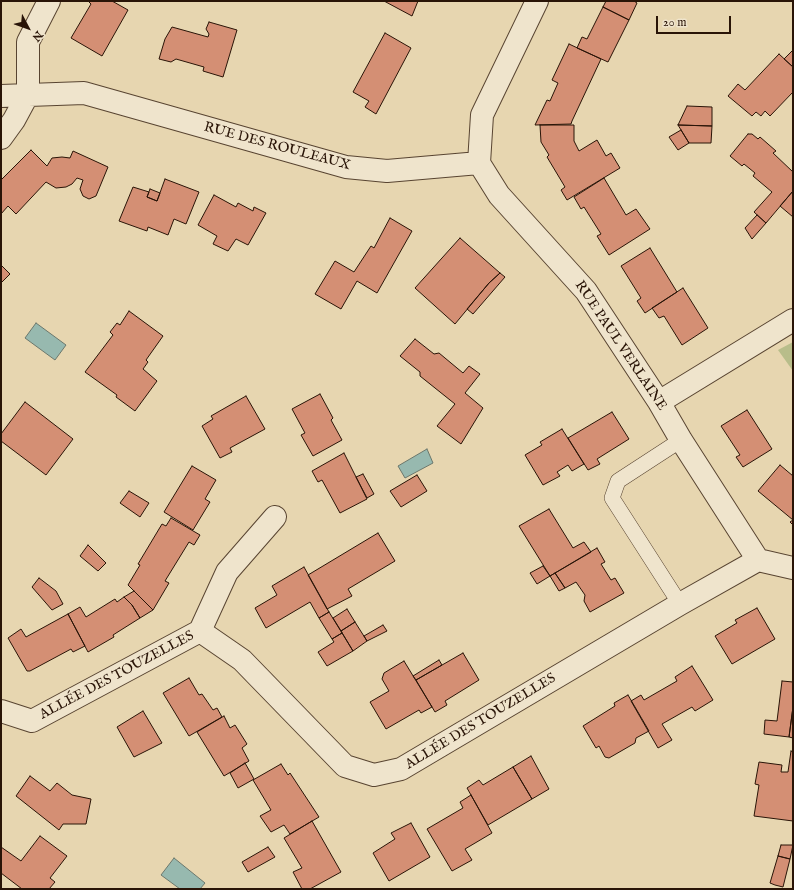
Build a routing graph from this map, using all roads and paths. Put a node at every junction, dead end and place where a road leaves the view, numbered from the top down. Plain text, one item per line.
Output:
1 (49, 1) edge
2 (537, 1) edge
3 (28, 94) junction
4 (1, 96) edge
5 (1, 138) edge
6 (479, 163) junction
7 (793, 320) edge
8 (659, 402) junction
9 (681, 440) junction
10 (275, 517) dead end
11 (758, 560) junction
12 (793, 568) edge
13 (680, 604) junction
14 (200, 631) junction
15 (1, 711) edge

1 - 3 street
2 - 6 street
3 - 4 street, RUE DES ROULEAUX
3 - 5 street
3 - 6 street, RUE DES ROULEAUX
6 - 8 street, RUE PAUL VERLAINE
7 - 8 street
8 - 9 street, RUE PAUL VERLAINE
9 - 11 street, RUE PAUL VERLAINE
9 - 13 lane
10 - 14 street
11 - 12 street
11 - 13 street, ALLÉE DES TOUZELLES
13 - 14 street, ALLÉE DES TOUZELLES
14 - 15 street, ALLÉE DES TOUZELLES

